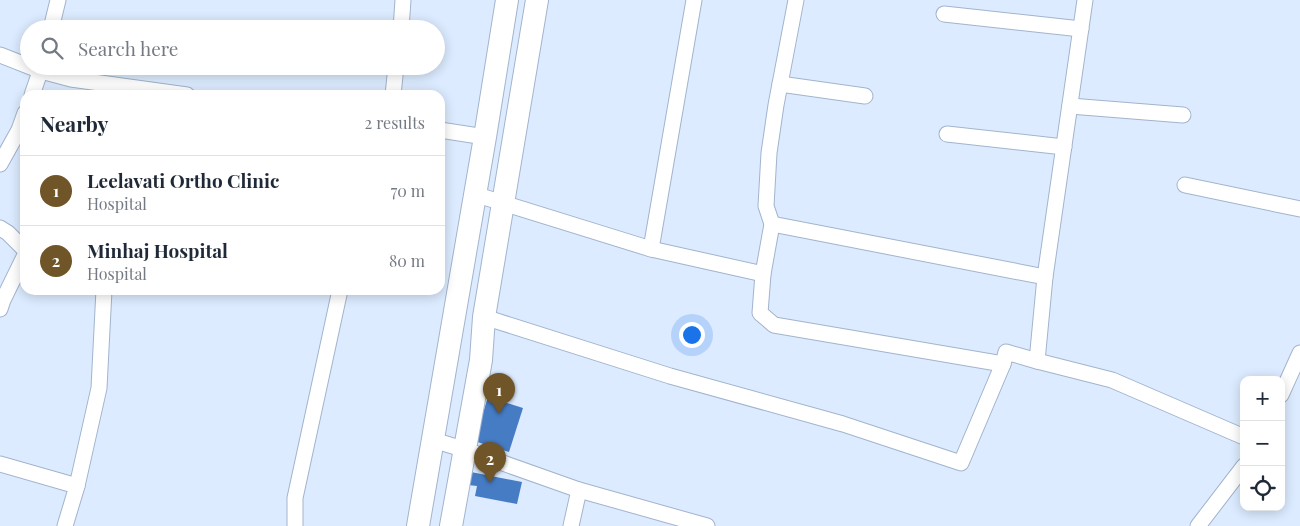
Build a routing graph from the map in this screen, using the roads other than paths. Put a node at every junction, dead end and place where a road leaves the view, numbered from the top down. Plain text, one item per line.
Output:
1 (58, 0) edge
2 (403, 0) edge
3 (507, 0) edge
4 (537, 0) edge
5 (694, 0) edge
6 (796, 0) edge
7 (1085, 0) edge
8 (944, 14) dead end
9 (53, 20) edge
10 (402, 20) edge
11 (1080, 29) junction
12 (0, 55) edge
13 (20, 62) edge
14 (39, 75) edge
15 (59, 75) edge
16 (395, 75) edge
17 (780, 84) junction
18 (34, 90) edge
19 (151, 90) edge
20 (394, 90) edge
21 (865, 96) dead end
22 (1070, 106) junction
23 (1183, 115) dead end
24 (20, 127) edge
25 (445, 131) edge
26 (947, 134) dead end
27 (485, 137) junction
28 (1064, 147) junction
29 (0, 164) edge
30 (1185, 185) dead end
31 (474, 194) junction
32 (504, 204) junction
33 (1300, 209) edge
34 (772, 224) junction
35 (0, 228) edge
36 (20, 245) edge
37 (652, 249) junction
38 (20, 265) edge
39 (763, 274) junction
40 (1045, 277) junction
41 (104, 295) edge
42 (339, 295) edge
43 (0, 309) edge
44 (484, 317) junction
45 (1300, 354) edge
46 (1037, 362) junction
47 (1003, 364) junction
48 (1285, 386) edge
49 (1240, 435) edge
50 (433, 440) junction
51 (466, 450) junction
52 (0, 464) edge
53 (1240, 471) edge
54 (77, 486) junction
55 (579, 490) junction
56 (65, 526) edge
57 (295, 526) edge
58 (418, 526) edge
59 (451, 526) edge
60 (571, 526) edge
61 (707, 526) edge
62 (1198, 526) edge

1 - 9 street
2 - 10 street
3 - 27 main road
4 - 32 main road
5 - 37 street
6 - 17 street
7 - 11 street
8 - 11 street
11 - 22 street
12 - 13 street
14 - 18 street
15 - 19 street
16 - 20 street
17 - 21 street
17 - 34 street
22 - 23 street
22 - 28 street
24 - 29 street
25 - 27 street
26 - 28 street
27 - 31 main road
28 - 40 street
30 - 33 street
31 - 32 street
31 - 50 main road
32 - 37 street
32 - 44 main road
34 - 39 street
34 - 40 street
35 - 36 street
37 - 39 street
38 - 43 street
39 - 47 street
40 - 46 street
41 - 54 street
42 - 57 street
44 - 47 street
44 - 51 main road
45 - 48 street
46 - 47 street
46 - 49 street
50 - 51 street
50 - 58 main road
51 - 55 street
51 - 59 main road
52 - 54 street
53 - 62 street
54 - 56 street
55 - 60 street
55 - 61 street

